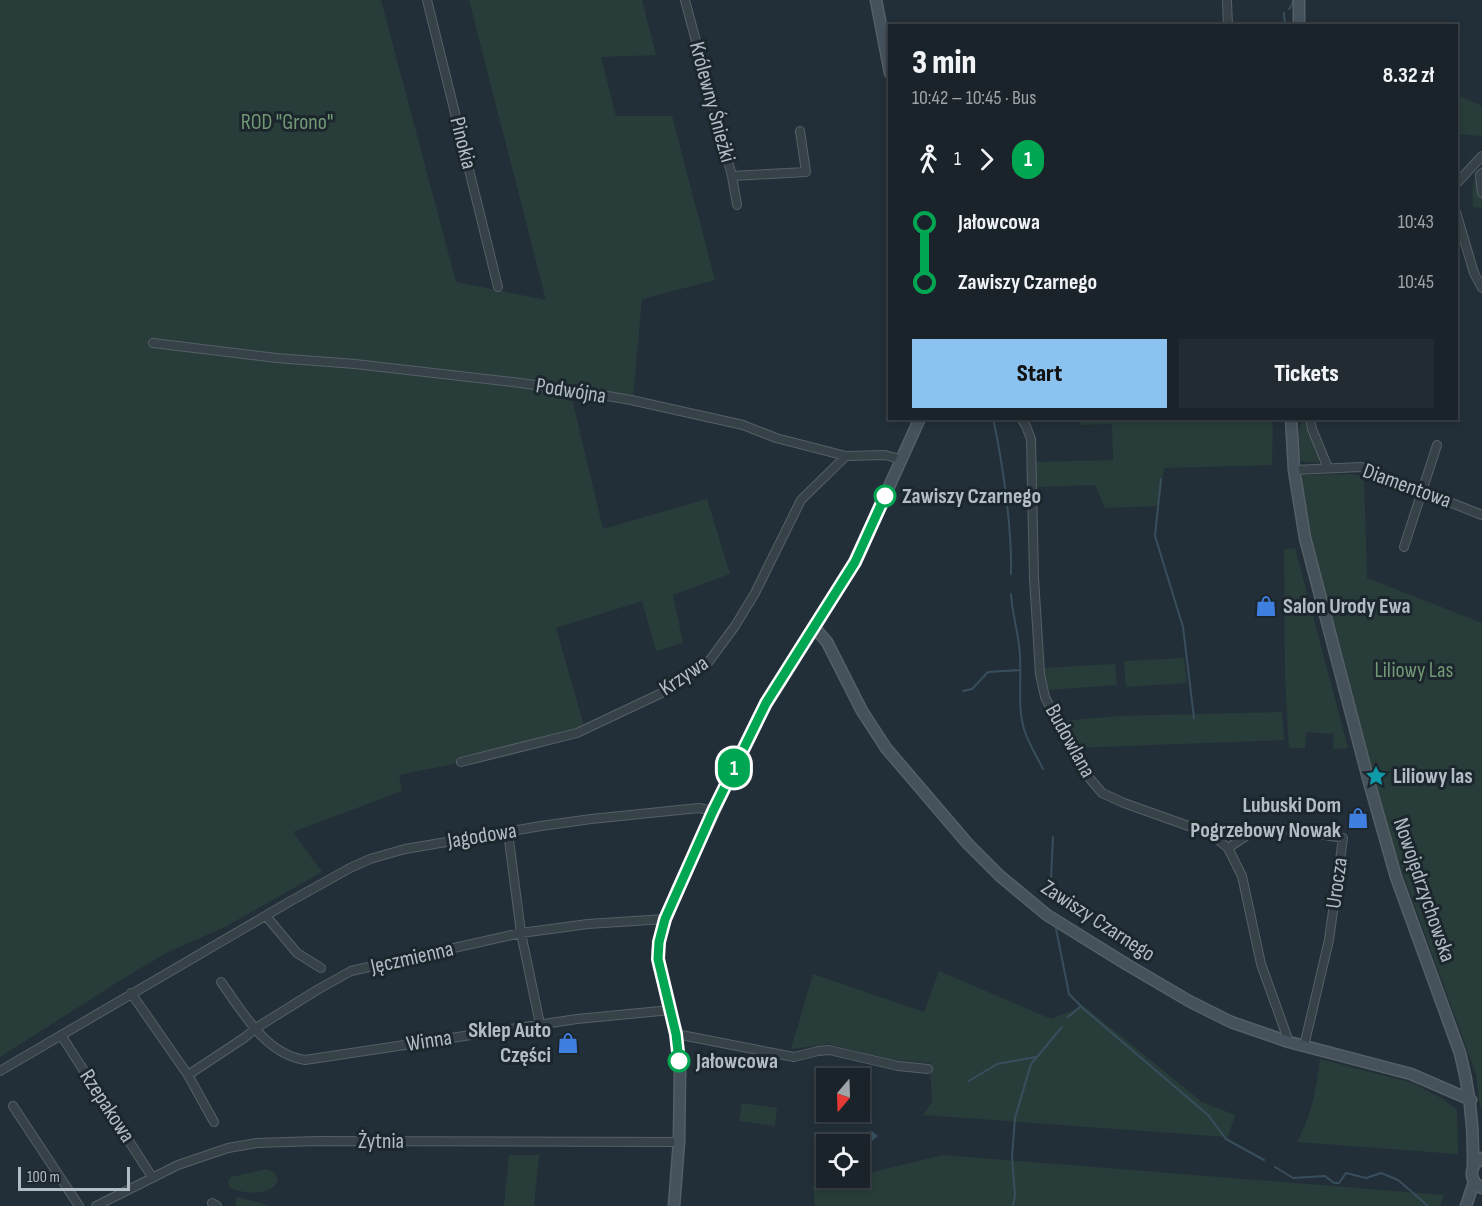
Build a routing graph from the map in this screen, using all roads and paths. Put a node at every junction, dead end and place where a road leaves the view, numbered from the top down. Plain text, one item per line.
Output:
1 (427, 0) edge
2 (685, 0) edge
3 (876, 0) edge
4 (1227, 0) edge
5 (1299, 0) edge
6 (1228, 24) edge
7 (1299, 24) edge
8 (888, 63) edge
9 (800, 131) dead end
10 (1482, 156) edge
11 (1466, 174) junction
12 (1481, 174) edge
13 (732, 176) junction
14 (1458, 182) edge
15 (1482, 193) edge
16 (737, 205) dead end
17 (1458, 219) edge
18 (498, 287) dead end
19 (1482, 288) edge
20 (153, 342) dead end
21 (919, 420) edge
22 (1022, 420) edge
23 (1291, 420) edge
24 (1310, 420) edge
25 (1437, 445) dead end
26 (846, 456) junction
27 (900, 459) junction
28 (1329, 468) junction
29 (1294, 470) junction
30 (1422, 491) junction
31 (1482, 515) edge
32 (1404, 547) dead end
33 (814, 627) junction
34 (461, 762) dead end
35 (713, 811) junction
36 (508, 831) junction
37 (1228, 848) junction
38 (266, 916) junction
39 (665, 919) junction
40 (522, 933) junction
41 (321, 968) dead end
42 (221, 982) dead end
43 (131, 993) junction
44 (671, 1010) junction
45 (540, 1024) junction
46 (256, 1028) junction
47 (676, 1034) junction
48 (61, 1035) junction
49 (1290, 1042) junction
50 (1304, 1046) junction
51 (928, 1069) dead end
52 (0, 1071) edge
53 (188, 1075) junction
54 (1471, 1100) junction
55 (13, 1106) dead end
56 (214, 1122) dead end
57 (1474, 1126) junction
58 (679, 1142) junction
59 (1482, 1145) edge
60 (1482, 1158) edge
61 (1473, 1166) junction
62 (152, 1177) junction
63 (1478, 1185) edge
64 (1482, 1194) edge
65 (79, 1206) edge
66 (96, 1206) edge
67 (674, 1206) edge
68 (1468, 1206) edge

1 - 18 street, Pinokia
2 - 13 street, Królewny Śnieżki
3 - 8 street
4 - 6 street
5 - 7 street
9 - 13 street
10 - 11 street
11 - 12 street
11 - 14 street
12 - 15 street
13 - 16 street, Królewny Śnieżki
17 - 19 street
20 - 26 street, Podwójna
21 - 27 street
22 - 37 street, Budowlana
23 - 29 street, Nowojędrzychowska
24 - 28 street
25 - 30 street
26 - 27 street, Podwójna
26 - 34 street, Krzywa
27 - 33 street
28 - 29 street, Diamentowa
28 - 30 street, Diamentowa
29 - 54 street, Nowojędrzychowska
30 - 31 street, Diamentowa
30 - 32 street
33 - 35 street
33 - 49 street, Zawiszy Czarnego
35 - 36 street, Jagodowa
35 - 39 street
36 - 38 street, Jagodowa
36 - 40 street
37 - 49 street, Budowlana
37 - 50 street, Urocza
38 - 41 street
38 - 43 street, Jagodowa
39 - 40 street, Jęczmienna
39 - 44 street
40 - 45 street
40 - 46 street, Jęczmienna
42 - 46 street, Winna
43 - 48 street, Jagodowa
43 - 53 street
44 - 45 street, Winna
44 - 47 street
45 - 46 street, Winna
46 - 53 street, Jęczmienna
47 - 51 street
47 - 58 street
48 - 52 street, Jagodowa
48 - 62 street, Rzepakowa
49 - 50 street, Zawiszy Czarnego
50 - 54 street, Zawiszy Czarnego
53 - 56 street
54 - 57 street, Nowojędrzychowska
55 - 65 street
57 - 59 street, Nowojędrzychowska
57 - 61 street, Nowojędrzychowska
58 - 62 street, Żytnia
58 - 67 street
60 - 61 street
61 - 63 street, Nowojędrzychowska
62 - 66 street, Żytnia
63 - 68 street
64 - 68 street

